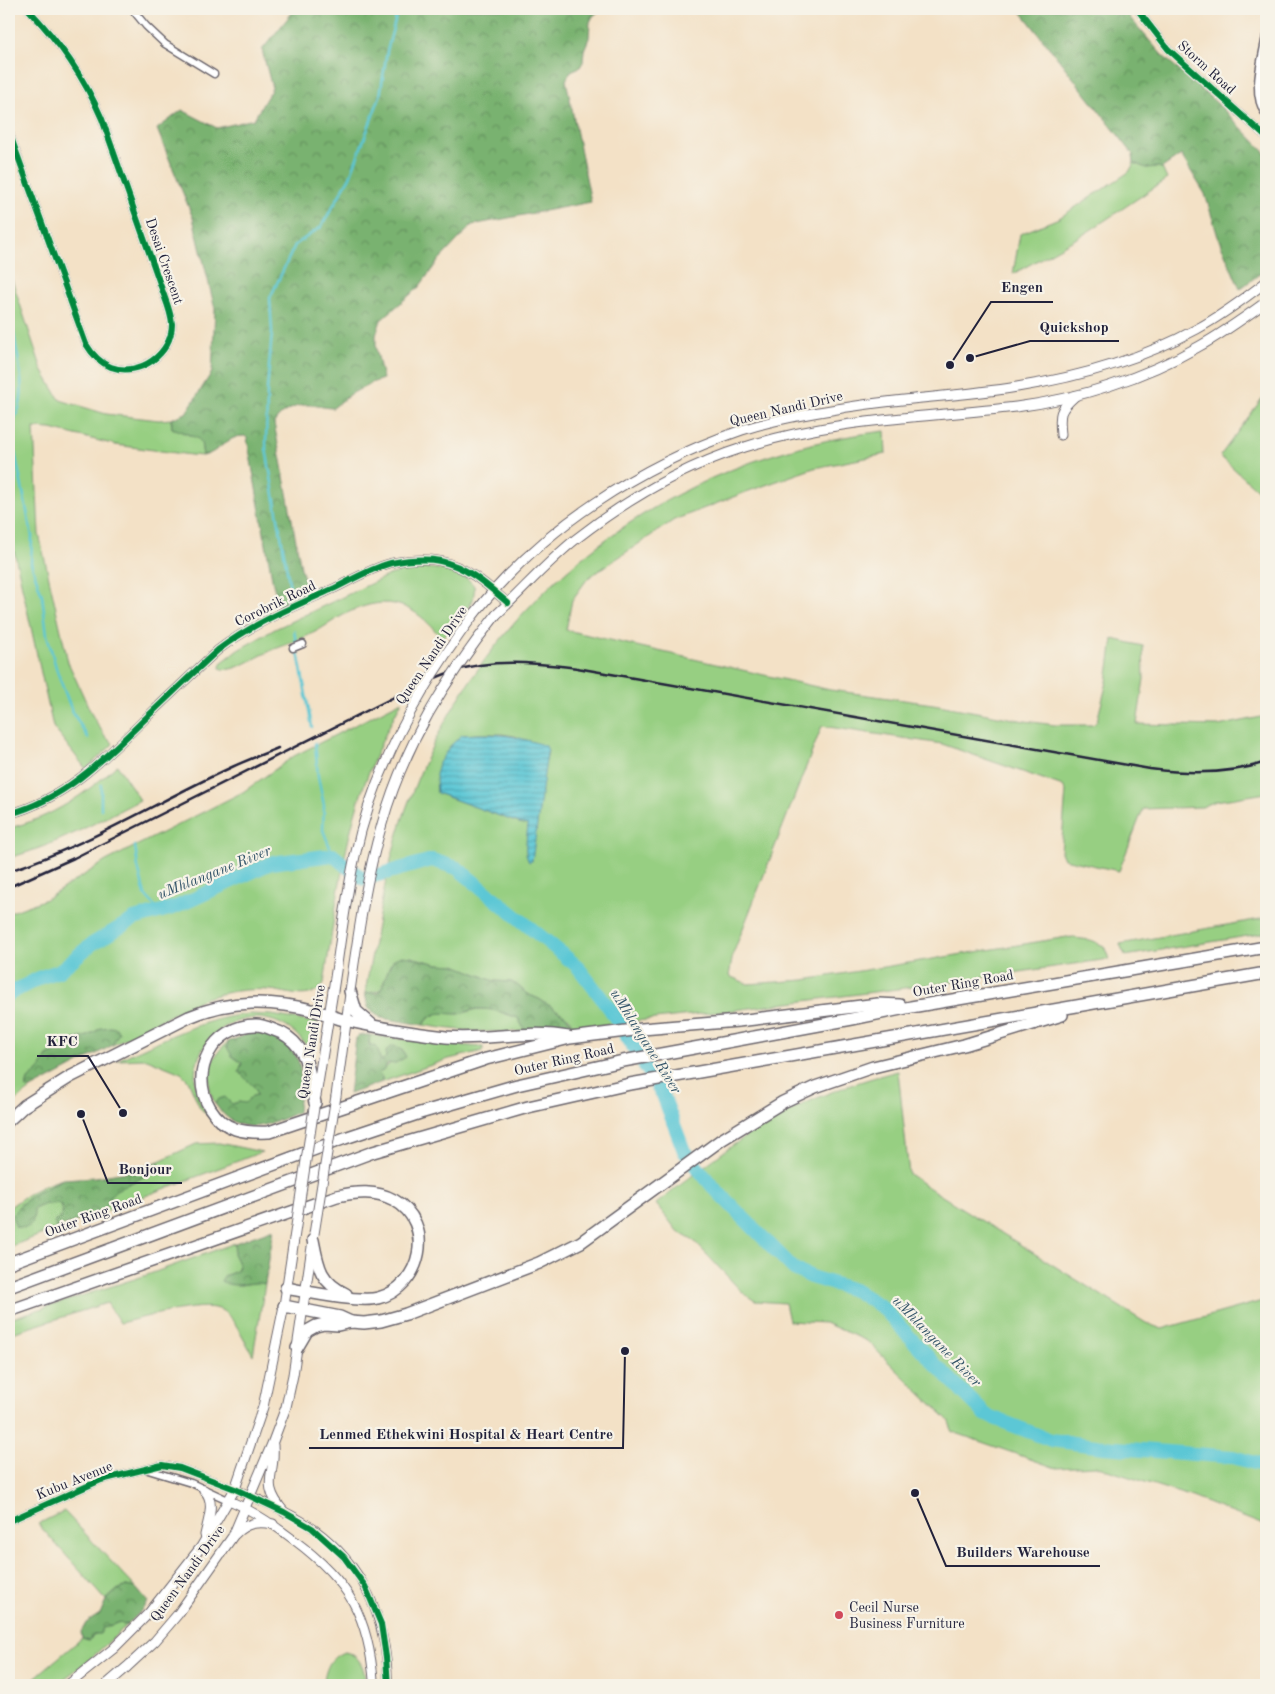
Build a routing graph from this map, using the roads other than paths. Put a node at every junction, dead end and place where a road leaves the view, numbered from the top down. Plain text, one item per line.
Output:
1 (28, 9) edge
2 (132, 9) edge
3 (1137, 9) edge
4 (1266, 36) edge
5 (214, 74) dead end
6 (1266, 115) edge
7 (9, 132) edge
8 (1266, 137) edge
9 (11, 143) edge
10 (1266, 282) edge
11 (1266, 302) edge
12 (1077, 394) junction
13 (1061, 435) dead end
14 (493, 590) junction
15 (508, 603) junction
16 (303, 644) dead end
17 (293, 648) dead end
18 (9, 814) edge
19 (1266, 947) edge
20 (1266, 973) edge
21 (350, 991) junction
22 (1109, 1001) junction
23 (911, 1007) junction
24 (329, 1016) junction
25 (347, 1021) junction
26 (373, 1025) junction
27 (575, 1037) junction
28 (314, 1105) junction
29 (9, 1120) edge
30 (313, 1237) junction
31 (9, 1262) edge
32 (9, 1288) edge
33 (286, 1288) junction
34 (306, 1292) junction
35 (354, 1298) junction
36 (284, 1306) junction
37 (9, 1311) edge
38 (304, 1311) junction
39 (351, 1322) junction
40 (297, 1348) junction
41 (272, 1444) junction
42 (147, 1470) junction
43 (235, 1489) junction
44 (204, 1490) junction
45 (250, 1496) junction
46 (228, 1500) junction
47 (245, 1507) junction
48 (284, 1512) junction
49 (9, 1521) edge
50 (273, 1524) junction
51 (233, 1536) junction
52 (201, 1548) junction
53 (68, 1685) edge
54 (106, 1685) edge
55 (374, 1685) edge
56 (388, 1685) edge

1 - 9 street, Desai Crescent
2 - 5 street
3 - 8 street, Storm Road
4 - 6 street
7 - 9 street, Desai Crescent
10 - 14 main road, Queen Nandi Drive
11 - 12 main road, Queen Nandi Drive
12 - 13 main road
12 - 15 main road, Queen Nandi Drive
14 - 15 street, Corobrik Road
14 - 18 street, Corobrik Road
14 - 24 main road, Queen Nandi Drive, bridge
15 - 21 main road, Queen Nandi Drive, bridge
16 - 17 street
19 - 23 highway, Outer Ring Road
20 - 22 highway
21 - 25 main road, Queen Nandi Drive
21 - 26 highway
22 - 32 highway
22 - 39 highway
23 - 27 highway
23 - 31 highway, Outer Ring Road
24 - 25 highway
24 - 28 main road, Queen Nandi Drive
24 - 29 highway
25 - 26 highway
25 - 30 main road, Queen Nandi Drive, bridge
26 - 27 highway
27 - 28 highway
28 - 33 main road, Queen Nandi Drive, bridge
30 - 34 main road, Queen Nandi Drive
30 - 35 highway
33 - 34 highway
33 - 36 main road, Queen Nandi Drive
34 - 35 highway
34 - 38 main road, Queen Nandi Drive
35 - 37 highway
36 - 38 highway
36 - 43 main road, Queen Nandi Drive
38 - 39 highway
38 - 40 main road, Queen Nandi Drive
39 - 40 highway
40 - 41 main road, Queen Nandi Drive
41 - 45 main road, Queen Nandi Drive
41 - 48 main road
42 - 43 street, Kubu Avenue
42 - 44 street, Kubu Avenue
42 - 49 street, Kubu Avenue
43 - 45 street
43 - 46 main road, Queen Nandi Drive
44 - 46 street, Kubu Avenue
44 - 52 main road
45 - 47 main road, Queen Nandi Drive
45 - 48 street
46 - 47 street
46 - 52 main road, Queen Nandi Drive
47 - 50 street
47 - 51 main road, Queen Nandi Drive
48 - 56 street
50 - 51 main road
50 - 55 street
51 - 54 main road, Queen Nandi Drive
52 - 53 main road, Queen Nandi Drive

